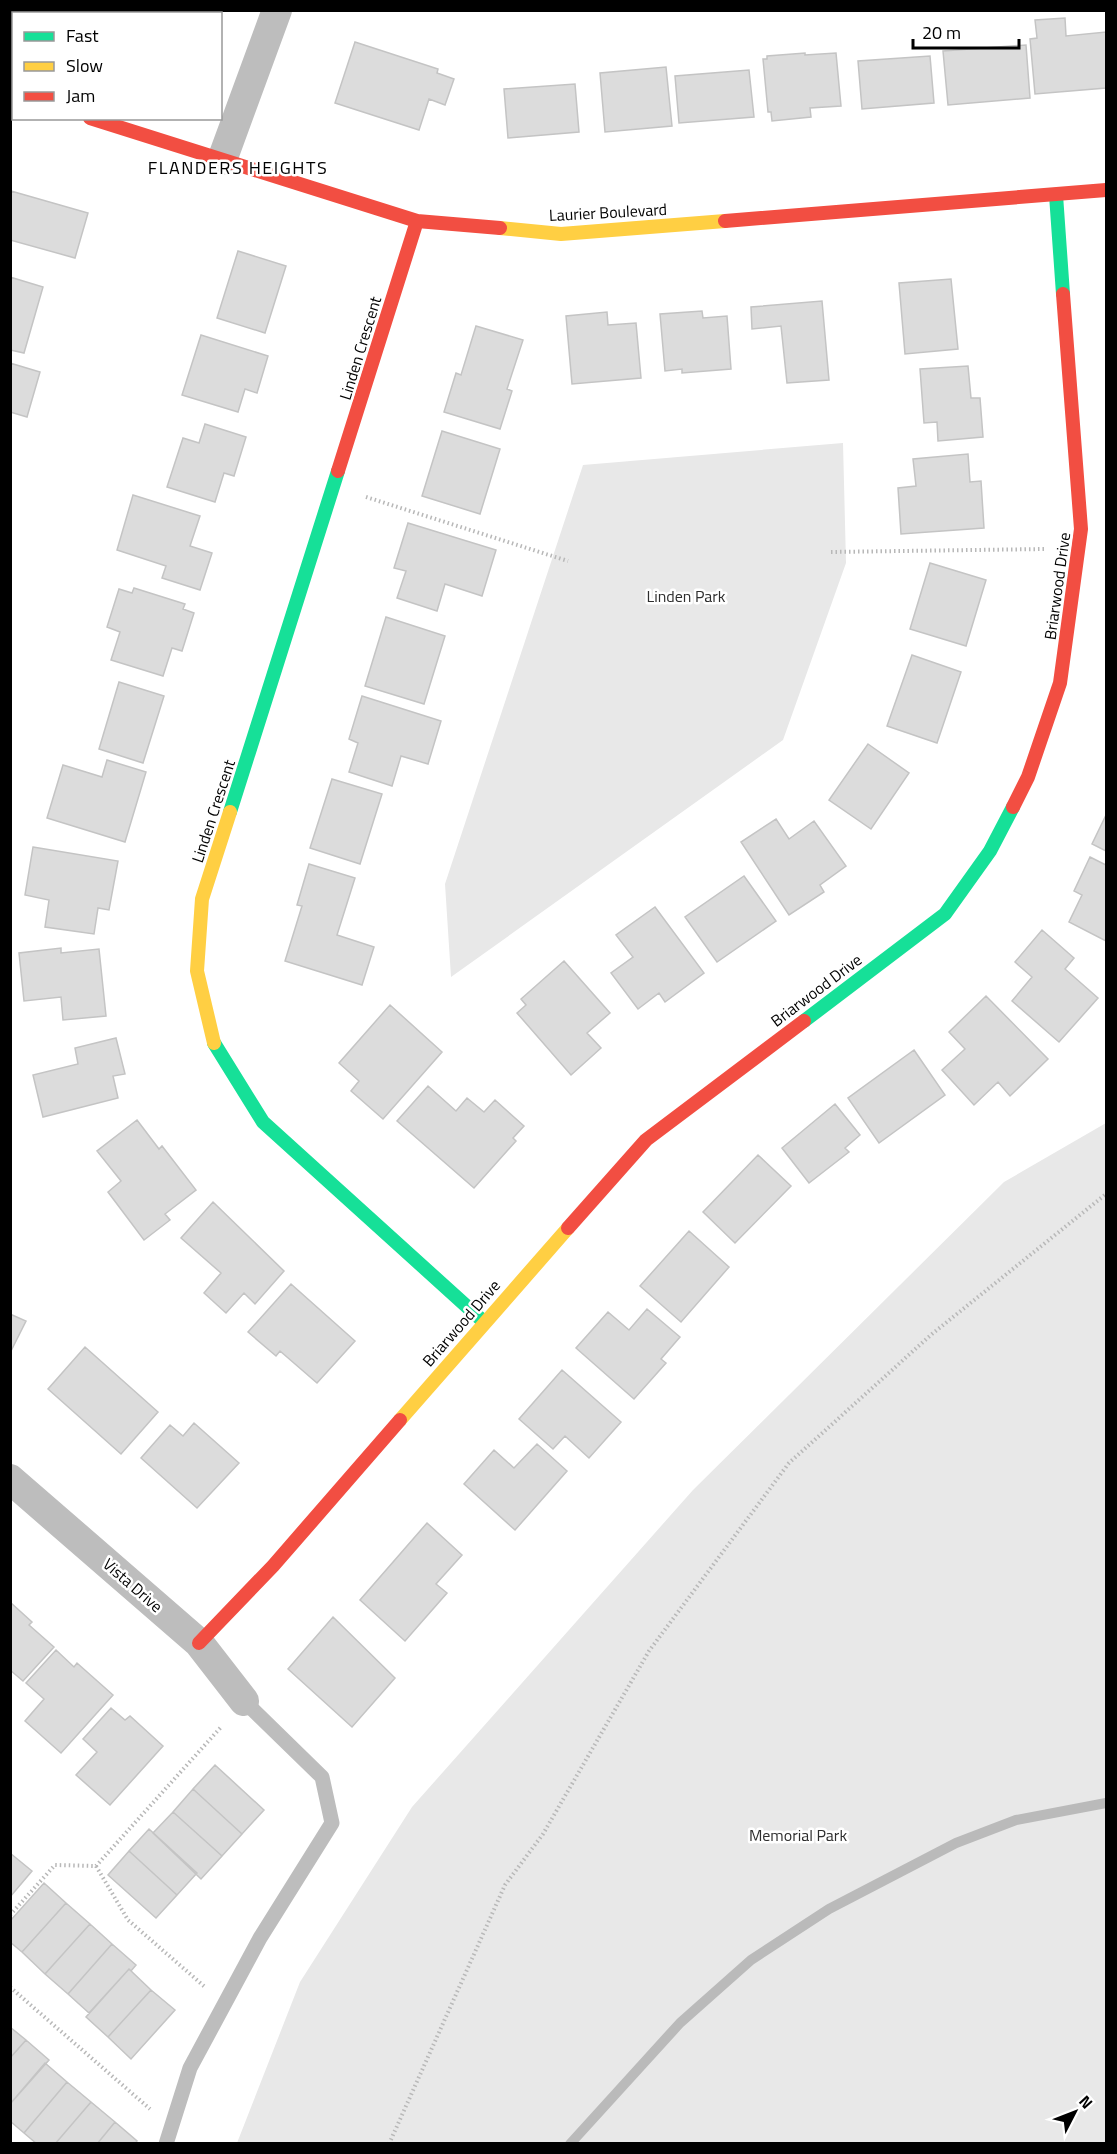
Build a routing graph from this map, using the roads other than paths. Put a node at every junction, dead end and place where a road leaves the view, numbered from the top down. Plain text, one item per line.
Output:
1 (277, 10) edge
2 (96, 120) edge
3 (222, 160) junction
4 (1107, 190) edge
5 (1056, 195) junction
6 (417, 221) junction
7 (484, 1322) junction
8 (10, 1479) edge
9 (199, 1643) junction
10 (244, 1701) joint
11 (166, 2144) edge

1 - 3 street
2 - 3 street, Laurier Boulevard
3 - 6 street, Laurier Boulevard
4 - 5 street, Laurier Boulevard
5 - 6 street, Laurier Boulevard
5 - 7 street, Briarwood Drive
6 - 7 street, Linden Crescent
7 - 9 street, Briarwood Drive
8 - 9 street, Vista Drive
9 - 10 street, Vista Drive
10 - 11 lane

